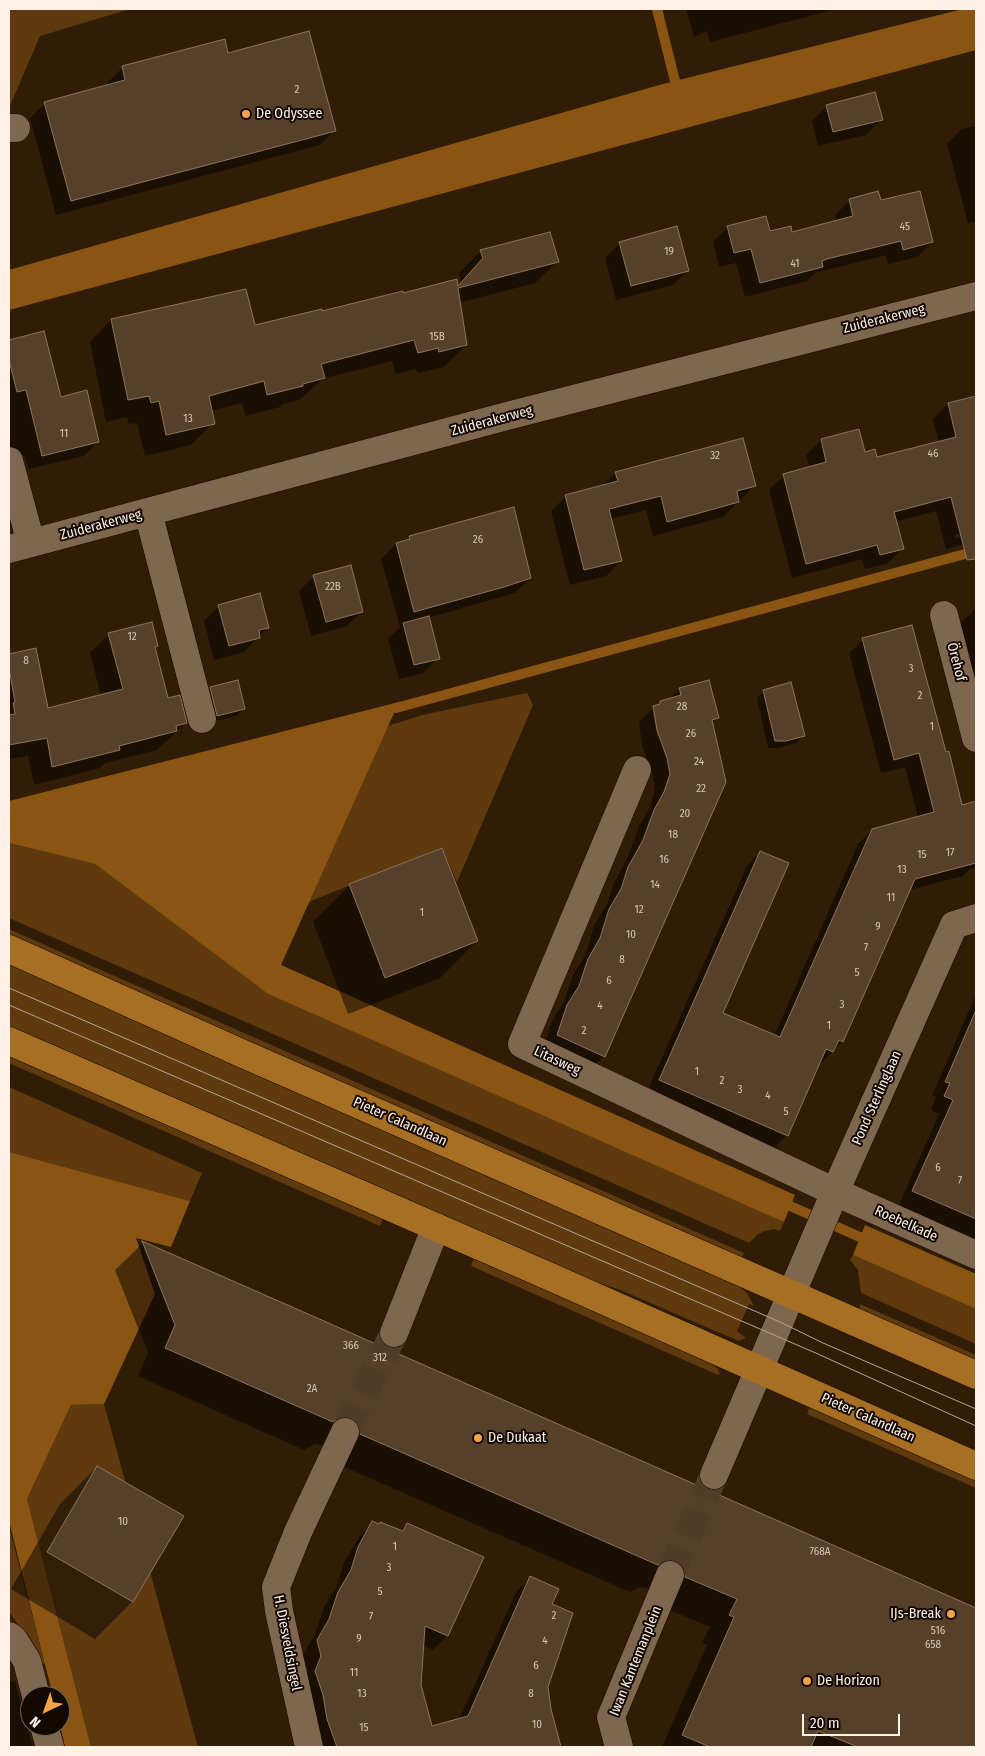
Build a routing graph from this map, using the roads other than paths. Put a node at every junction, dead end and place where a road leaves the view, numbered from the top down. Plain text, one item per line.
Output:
1 (976, 296) edge
2 (9, 461) edge
3 (148, 512) junction
4 (20, 546) edge
5 (944, 615) dead end
6 (202, 719) dead end
7 (976, 738) edge
8 (637, 770) dead end
9 (976, 918) edge
10 (9, 949) edge
11 (9, 1042) edge
12 (832, 1199) junction
13 (436, 1227) junction
14 (976, 1255) edge
15 (791, 1293) junction
16 (394, 1333) tunnel mouth
17 (759, 1370) junction
18 (976, 1375) edge
19 (345, 1432) tunnel mouth
20 (976, 1466) edge
21 (714, 1475) tunnel mouth
22 (670, 1575) tunnel mouth
23 (9, 1636) edge
24 (33, 1686) edge
25 (309, 1747) edge
26 (619, 1747) edge

1 - 3 street, Zuiderakerweg
2 - 4 street
3 - 4 street, Zuiderakerweg
3 - 6 street
5 - 7 street, Örehof
8 - 12 street, Litasweg
9 - 12 street, Pond Sterlinglaan
10 - 15 main road, Pieter Calandlaan
11 - 13 main road, Pieter Calandlaan
12 - 14 street, Roebelkade
12 - 15 street, Pond Sterlinglaan
13 - 16 street
13 - 17 main road, Pieter Calandlaan
15 - 17 street
15 - 18 main road, Pieter Calandlaan
17 - 20 main road, Pieter Calandlaan
17 - 21 street
19 - 25 street, H. Diesveldsingel
22 - 26 street, Iwan Kantemanplein
23 - 24 street

